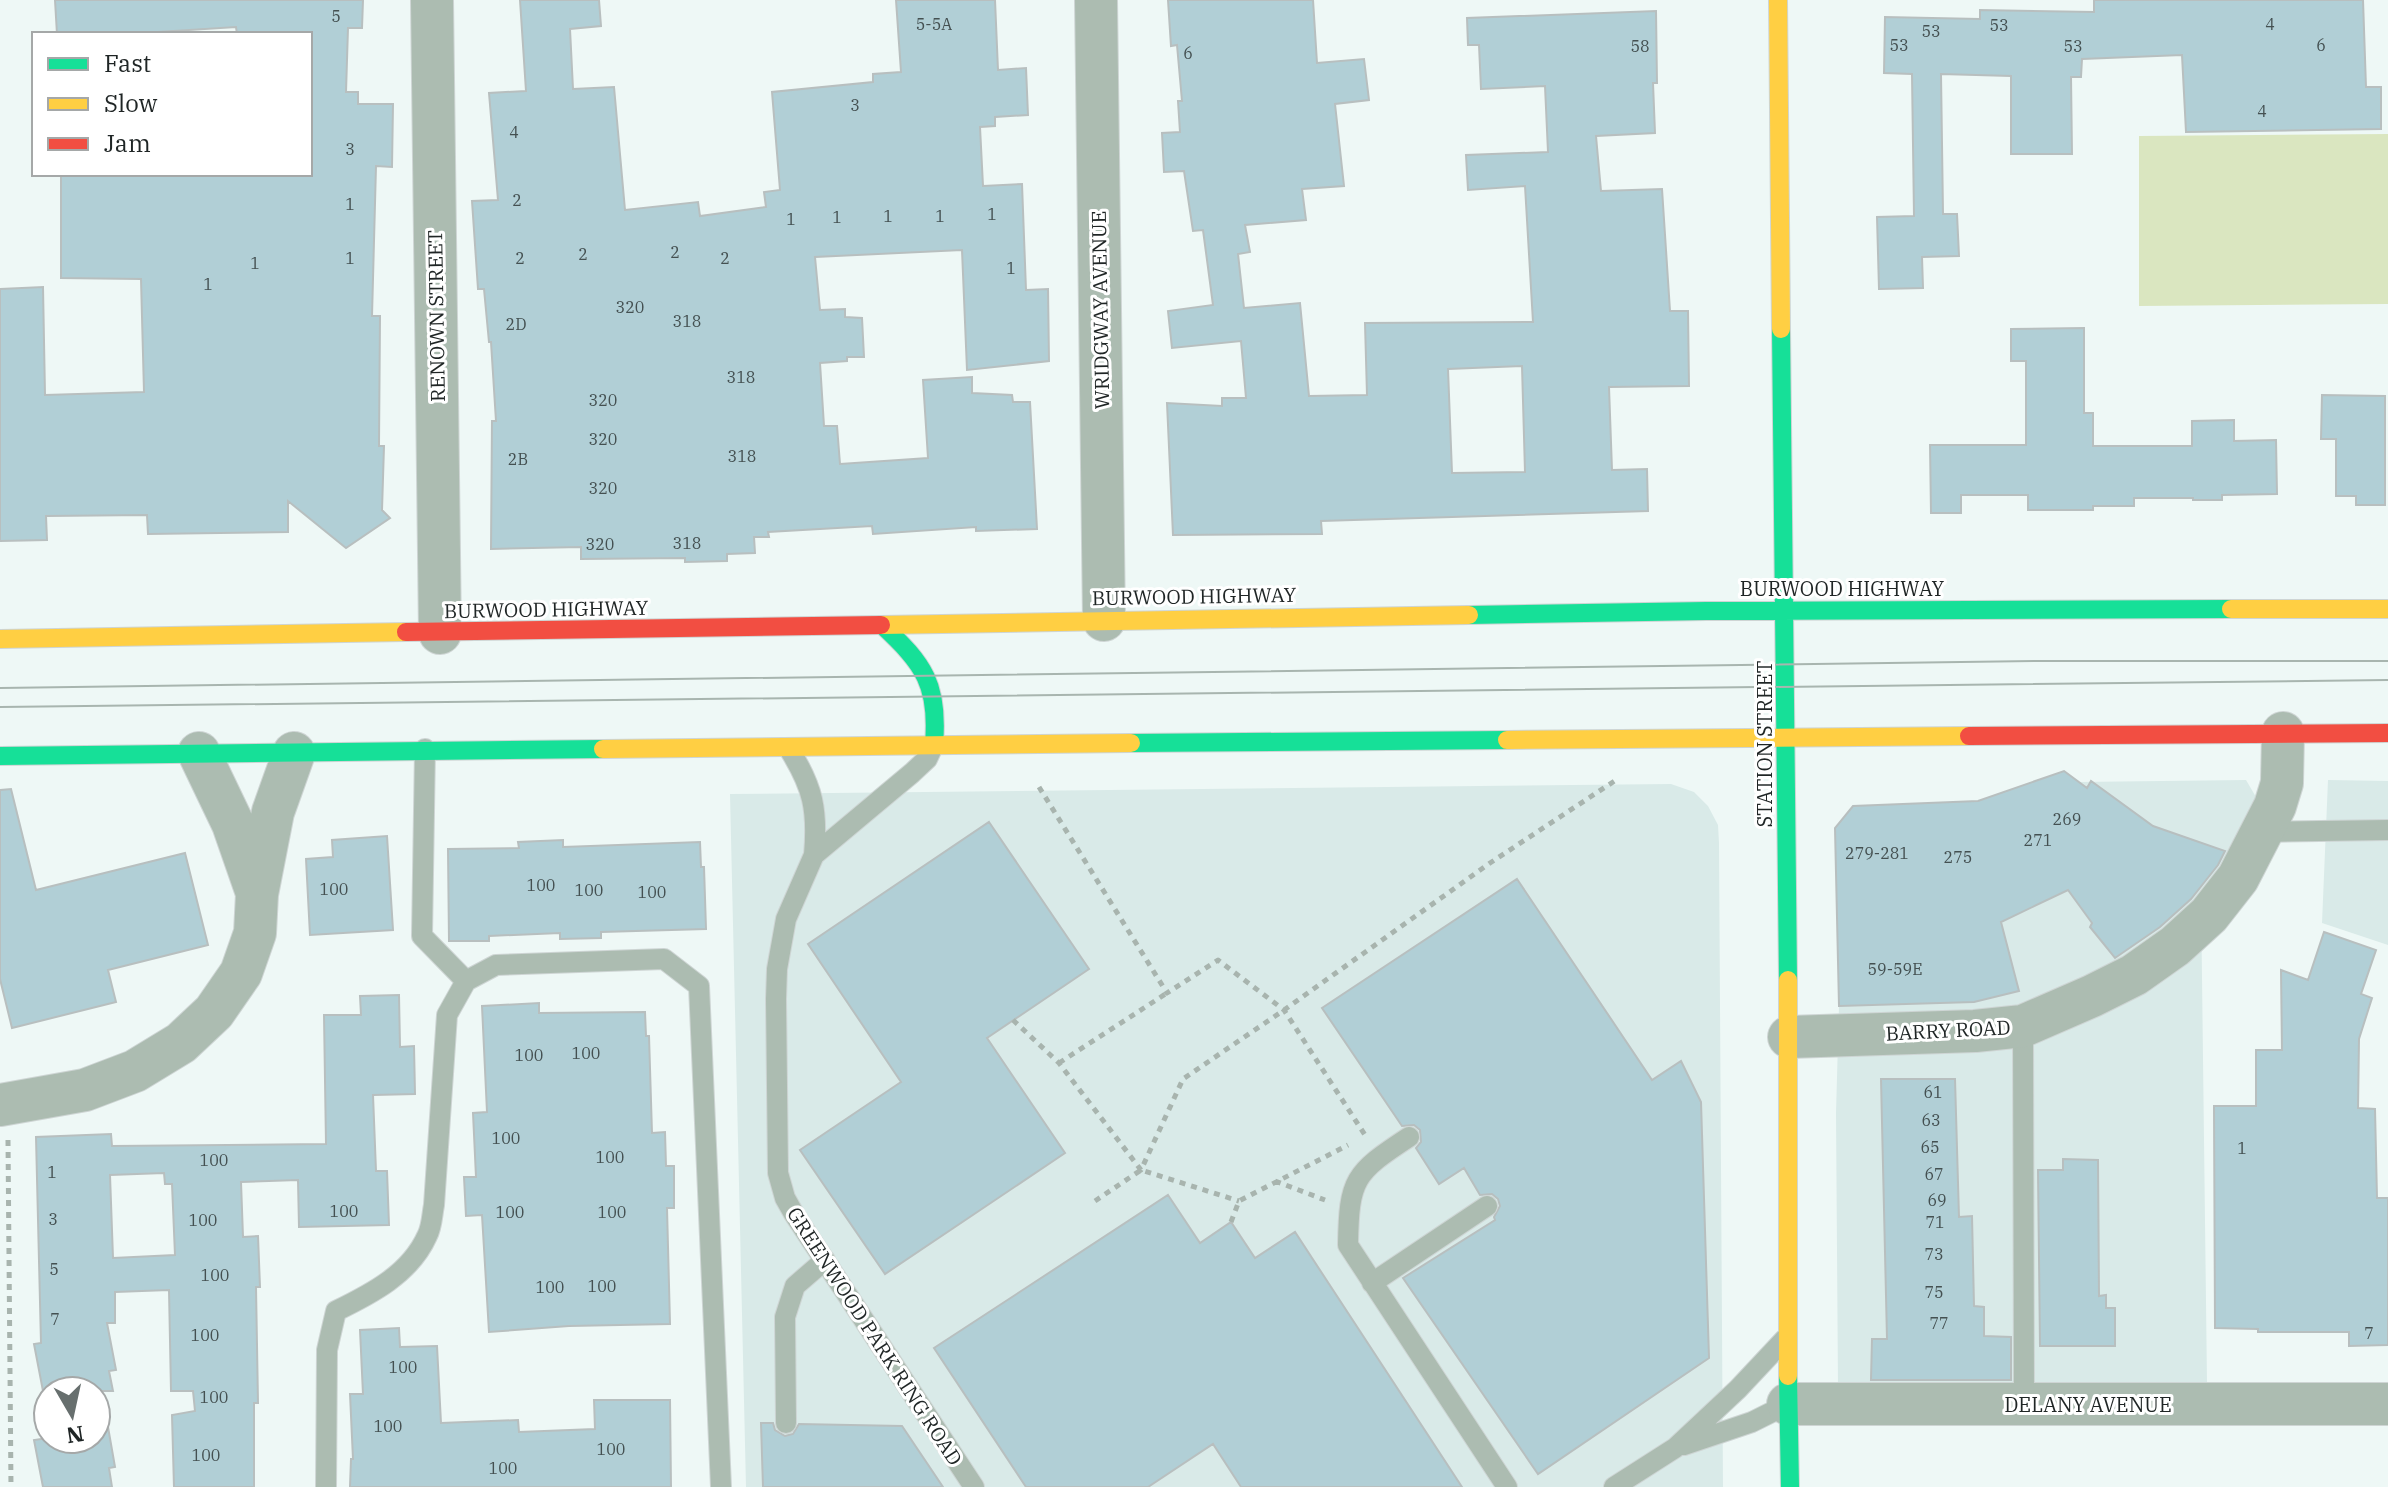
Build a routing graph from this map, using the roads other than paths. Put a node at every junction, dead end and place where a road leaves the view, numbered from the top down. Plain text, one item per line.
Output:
1 (432, 0) edge
2 (1096, 0) edge
3 (1778, 0) edge
4 (2388, 609) edge
5 (1784, 611) junction
6 (1104, 620) junction
7 (882, 625) junction
8 (440, 633) junction
9 (0, 639) edge
10 (2283, 733) junction
11 (2388, 733) edge
12 (1787, 738) junction
13 (934, 744) junction
14 (789, 748) junction
15 (425, 749) junction
16 (199, 753) junction
17 (294, 753) junction
18 (0, 756) edge
19 (2388, 830) edge
20 (2261, 832) junction
21 (814, 855) junction
22 (257, 894) junction
23 (466, 981) junction
24 (2023, 1026) junction
25 (1789, 1037) junction
26 (4, 1121) edge
27 (1409, 1137) dead end
28 (1487, 1206) dead end
29 (825, 1260) junction
30 (1372, 1283) junction
31 (1787, 1337) junction
32 (1788, 1404) junction
33 (2024, 1404) junction
34 (2388, 1404) edge
35 (786, 1423) dead end
36 (1675, 1448) junction
37 (326, 1487) edge
38 (721, 1487) edge
39 (974, 1487) edge
40 (1507, 1487) edge
41 (1614, 1487) edge
42 (1790, 1487) edge

1 - 8 street, RENOWN STREET
2 - 6 street, WRIDGWAY AVENUE
3 - 5 main road, STATION STREET
4 - 5 main road, BURWOOD HIGHWAY
5 - 6 main road, BURWOOD HIGHWAY
5 - 12 main road, STATION STREET
6 - 7 main road, BURWOOD HIGHWAY
7 - 8 main road, BURWOOD HIGHWAY
7 - 13 main road
8 - 9 main road, BURWOOD HIGHWAY
10 - 11 main road
10 - 12 main road
10 - 20 street, BARRY ROAD
12 - 13 main road
12 - 25 main road, STATION STREET
13 - 14 main road
13 - 21 lane
14 - 15 main road
14 - 21 lane
15 - 17 main road
15 - 23 lane
16 - 17 main road
16 - 18 main road
16 - 22 street
17 - 22 street
19 - 20 lane
20 - 24 street, BARRY ROAD
21 - 29 lane, GREENWOOD PARK RING ROAD
22 - 26 street
23 - 37 lane
23 - 38 lane
24 - 25 street, BARRY ROAD
24 - 33 lane
25 - 31 main road, STATION STREET
27 - 30 lane
28 - 30 lane
29 - 35 lane
29 - 39 lane, GREENWOOD PARK RING ROAD
30 - 40 lane
31 - 32 main road, STATION STREET
31 - 36 lane
32 - 33 street, DELANY AVENUE
32 - 36 lane
32 - 42 main road, STATION STREET
33 - 34 street, DELANY AVENUE
36 - 41 lane

